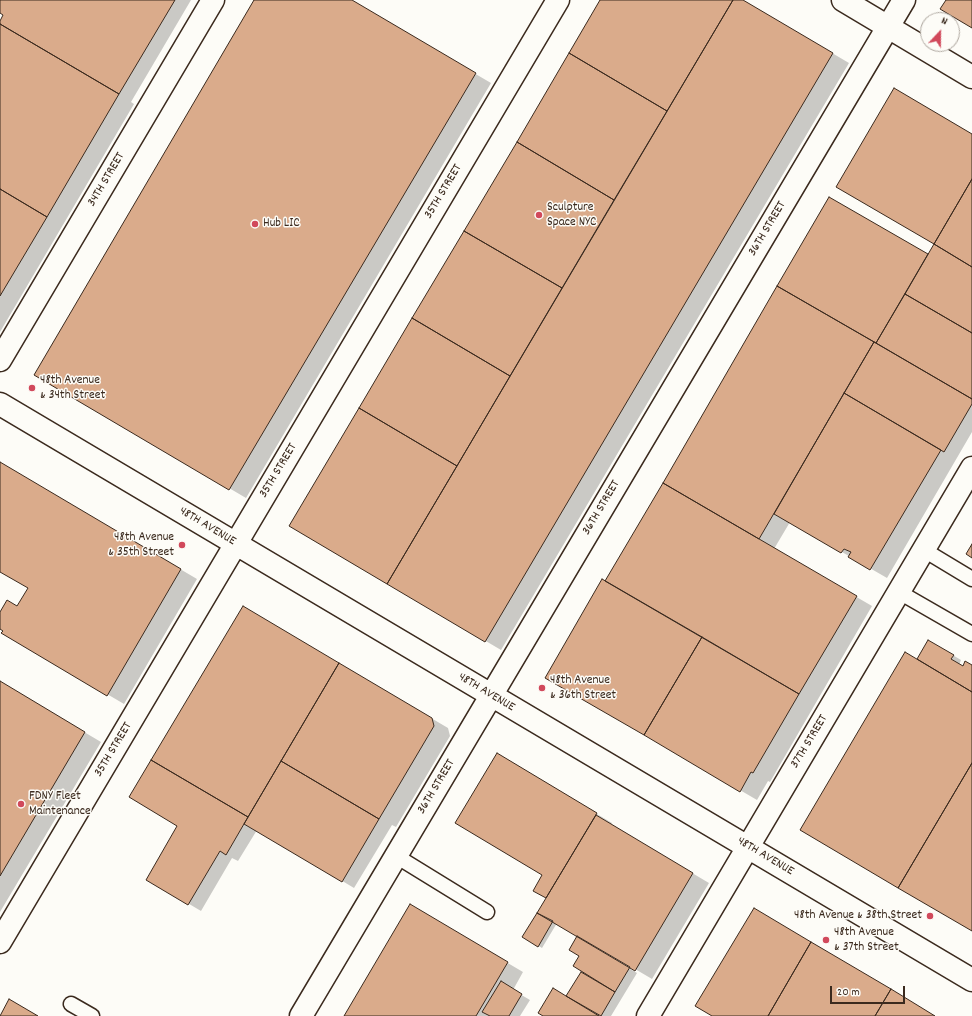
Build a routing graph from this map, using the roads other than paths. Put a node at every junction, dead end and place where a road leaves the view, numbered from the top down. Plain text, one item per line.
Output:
1 (213, 0) edge
2 (558, 0) edge
3 (843, 0) edge
4 (904, 0) edge
5 (888, 26) junction
6 (972, 77) edge
7 (0, 360) edge
8 (0, 404) edge
9 (972, 468) edge
10 (235, 544) junction
11 (924, 550) junction
12 (972, 579) edge
13 (899, 592) junction
14 (972, 634) edge
15 (491, 696) junction
16 (748, 847) junction
17 (396, 856) junction
18 (487, 912) dead end
19 (0, 942) edge
20 (972, 980) edge
21 (71, 1004) dead end
22 (92, 1016) edge
23 (301, 1016) edge
24 (648, 1016) edge

1 - 7 street, 34TH STREET
2 - 10 street, 35TH STREET
3 - 5 street
4 - 5 street, 36TH STREET
5 - 6 street
5 - 15 street, 36TH STREET
8 - 10 street, 48TH AVENUE
9 - 11 street, 37TH STREET
10 - 15 street, 48TH AVENUE
10 - 19 street, 35TH STREET
11 - 12 lane
11 - 13 street, 37TH STREET
13 - 14 lane
13 - 16 street, 37TH STREET
15 - 16 street, 48TH AVENUE
15 - 17 street, 36TH STREET
16 - 20 street, 48TH AVENUE
16 - 24 street, 37TH STREET
17 - 18 lane
17 - 23 street, 36TH STREET
21 - 22 lane

